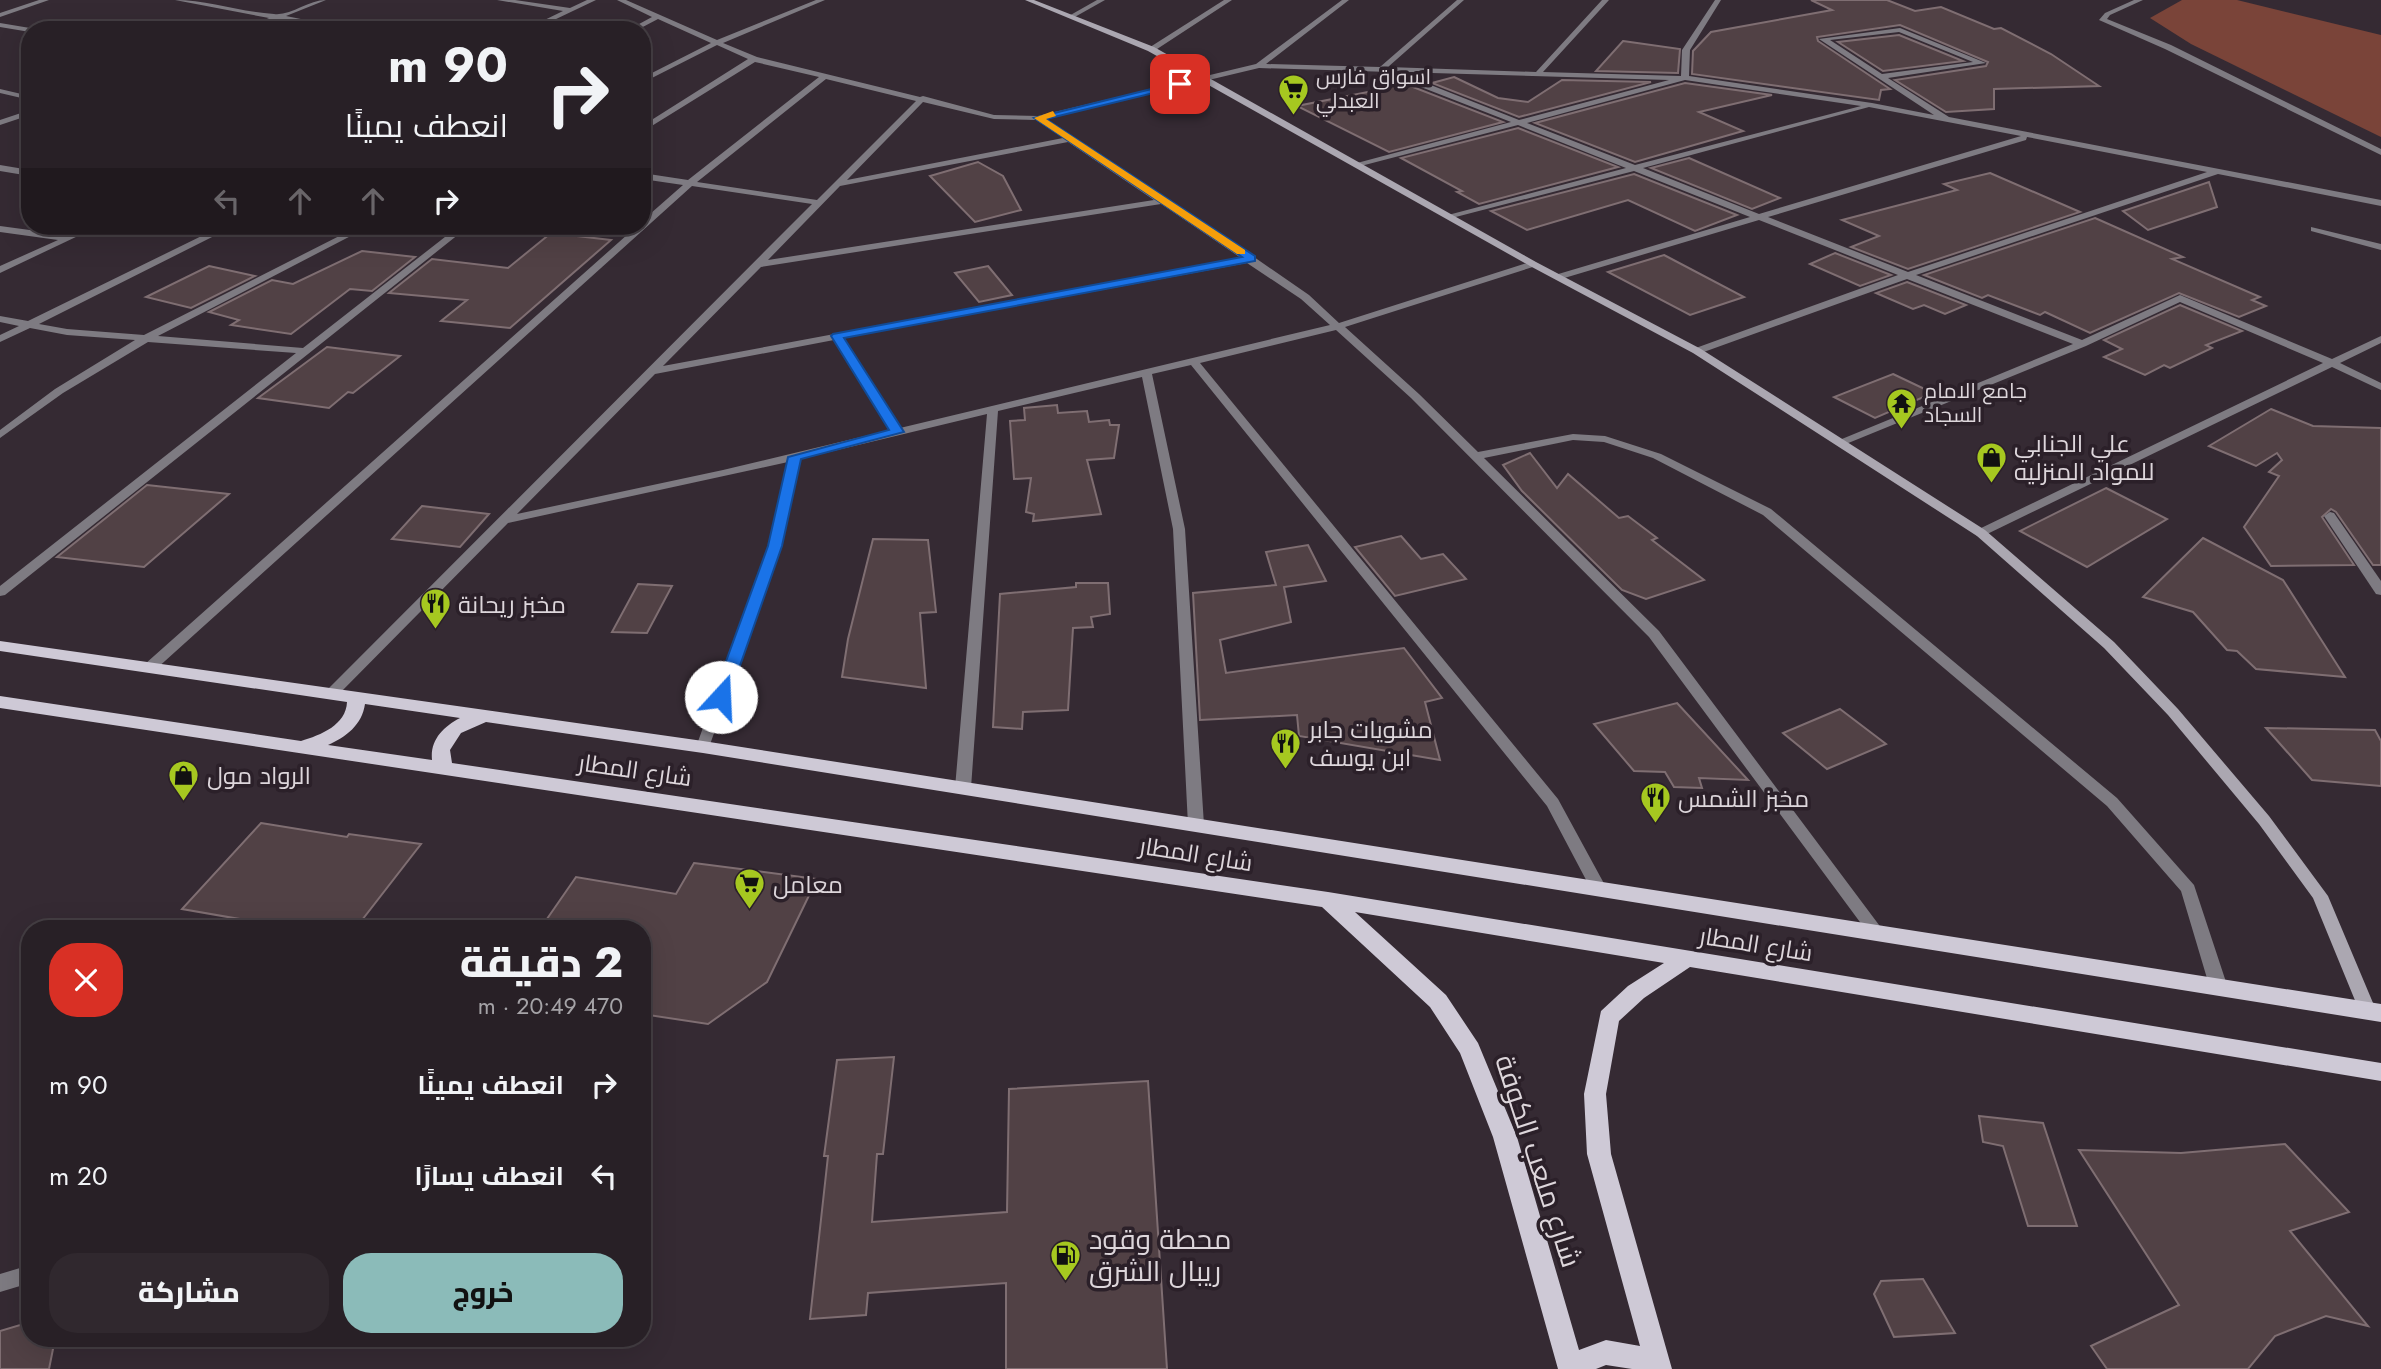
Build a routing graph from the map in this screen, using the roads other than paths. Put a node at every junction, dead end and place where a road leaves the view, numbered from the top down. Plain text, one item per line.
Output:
1 (46, 0) edge
2 (178, 0) edge
3 (323, 0) edge
4 (500, 0) edge
5 (593, 0) edge
6 (620, 0) edge
7 (820, 0) edge
8 (1028, 0) edge
9 (1102, 0) edge
10 (1229, 0) edge
11 (1346, 0) edge
12 (1461, 0) edge
13 (1606, 0) edge
14 (1718, 0) edge
15 (2140, 0) edge
16 (572, 10) junction
17 (0, 15) edge
18 (659, 16) junction
19 (1071, 17) junction
20 (276, 18) junction
21 (268, 21) edge
22 (295, 21) edge
23 (547, 21) edge
24 (649, 21) edge
25 (0, 25) edge
26 (21, 28) edge
27 (718, 42) junction
28 (1151, 49) junction
29 (754, 59) junction
30 (1259, 65) junction
31 (1382, 69) junction
32 (1539, 72) junction
33 (651, 76) edge
34 (1882, 76) junction
35 (824, 77) junction
36 (1685, 78) junction
37 (1204, 79) junction
38 (0, 91) edge
39 (21, 96) edge
40 (923, 99) junction
41 (1872, 105) junction
42 (21, 115) edge
43 (1038, 118) junction
44 (1952, 122) junction
45 (0, 123) edge
46 (1519, 123) junction
47 (651, 124) edge
48 (2028, 136) junction
49 (1071, 139) junction
50 (2381, 152) edge
51 (1360, 165) junction
52 (1634, 167) junction
53 (0, 168) edge
54 (2219, 171) junction
55 (21, 172) edge
56 (651, 177) edge
57 (691, 182) junction
58 (839, 184) junction
59 (1164, 201) junction
60 (820, 203) junction
61 (2381, 203) edge
62 (1451, 217) junction
63 (651, 218) edge
64 (1758, 219) junction
65 (0, 229) edge
66 (2314, 229) dead end
67 (21, 232) edge
68 (45, 235) edge
69 (74, 235) edge
70 (211, 235) edge
71 (348, 235) edge
72 (453, 235) edge
73 (632, 235) edge
74 (68, 238) junction
75 (2381, 247) edge
76 (1251, 259) junction
77 (759, 264) junction
78 (1533, 264) junction
79 (0, 270) edge
80 (1908, 275) junction
81 (1558, 277) junction
82 (0, 320) edge
83 (26, 326) junction
84 (1339, 326) junction
85 (837, 336) junction
86 (148, 338) junction
87 (0, 339) edge
88 (2381, 339) edge
89 (2082, 344) junction
90 (307, 351) junction
91 (1697, 351) junction
92 (1193, 361) junction
93 (2332, 363) junction
94 (653, 371) junction
95 (1146, 372) junction
96 (2381, 387) edge
97 (993, 409) junction
98 (897, 432) junction
99 (0, 435) edge
100 (1841, 443) junction
101 (1476, 456) junction
102 (794, 457) junction
103 (2330, 516) dead end
104 (505, 520) junction
105 (1981, 533) junction
106 (2381, 591) edge
107 (0, 592) edge
108 (0, 646) edge
109 (150, 667) junction
110 (332, 693) junction
111 (356, 697) junction
112 (0, 702) edge
113 (488, 716) junction
114 (302, 747) junction
115 (703, 747) junction
116 (445, 768) junction
117 (963, 788) junction
118 (1196, 825) junction
119 (1599, 889) junction
120 (1328, 900) junction
121 (1877, 933) junction
122 (1688, 959) junction
123 (2218, 985) junction
124 (2374, 1012) edge
125 (2381, 1072) edge
126 (21, 1277) edge
127 (0, 1283) edge
128 (1572, 1369) edge
129 (1578, 1369) edge
130 (1659, 1369) edge

1 - 17 street
2 - 20 street
3 - 20 street
4 - 16 street
5 - 16 street
6 - 18 street
7 - 27 street
8 - 19 street
9 - 19 street
10 - 28 street
11 - 30 street
12 - 31 street
13 - 32 street
14 - 36 street
15 - 50 street
16 - 23 street
18 - 24 street
18 - 27 street
19 - 28 street
20 - 21 street
20 - 22 street
25 - 26 street
27 - 29 street
27 - 33 street
28 - 37 street
29 - 35 street
29 - 47 street
30 - 31 street
30 - 37 street
31 - 32 street
31 - 46 street
32 - 36 street
34 - 34 street
34 - 44 street
35 - 40 street
35 - 57 street
36 - 41 street
36 - 46 street
37 - 43 street
37 - 51 street
38 - 39 street
40 - 43 street
40 - 58 street
41 - 44 street
41 - 52 street
42 - 45 street
43 - 49 street
44 - 48 street
46 - 51 street
46 - 52 street
48 - 54 street
48 - 64 street
49 - 58 street
49 - 59 street
51 - 62 street
52 - 62 street
52 - 64 street
53 - 55 street
54 - 61 street
54 - 80 street
56 - 57 street
57 - 60 street
57 - 63 street
58 - 60 street
59 - 76 street
59 - 77 street
60 - 77 street
62 - 78 street
64 - 80 street
64 - 81 street
65 - 67 street
66 - 75 street
68 - 74 street
69 - 74 street
70 - 83 street
71 - 86 street
72 - 90 street
73 - 109 street
74 - 79 street
76 - 84 street
76 - 85 street
77 - 94 street
78 - 81 street
78 - 84 street
80 - 89 street
80 - 91 street
81 - 91 street
82 - 83 street
83 - 86 street
83 - 87 street
84 - 92 street
84 - 101 street
85 - 94 street
85 - 98 street
86 - 90 street
86 - 99 street
88 - 93 street
89 - 93 street
89 - 100 street
90 - 107 street
91 - 100 street
92 - 95 street
92 - 119 street
93 - 96 street
93 - 105 street
94 - 104 street
95 - 97 street
95 - 118 street
97 - 98 street
97 - 117 street
98 - 102 street
100 - 105 street
101 - 121 street
101 - 123 street
102 - 104 street
102 - 115 street
103 - 106 street
104 - 110 street
105 - 124 street
108 - 109 main road, شارع المطار
109 - 110 main road, شارع المطار
110 - 111 main road, شارع المطار
111 - 113 main road, شارع المطار
111 - 114 main road
112 - 114 main road, شارع المطار
113 - 115 main road, شارع المطار
113 - 116 main road
114 - 116 main road, شارع المطار
115 - 117 main road, شارع المطار
116 - 120 main road, شارع المطار
117 - 118 main road, شارع المطار
118 - 119 main road, شارع المطار
119 - 121 main road, شارع المطار
120 - 122 main road, شارع المطار
120 - 128 main road, شارع ملعب الكوفة
121 - 123 main road, شارع المطار
122 - 125 main road, شارع المطار
122 - 130 main road
123 - 124 main road, شارع المطار
126 - 127 street
129 - 130 main road

